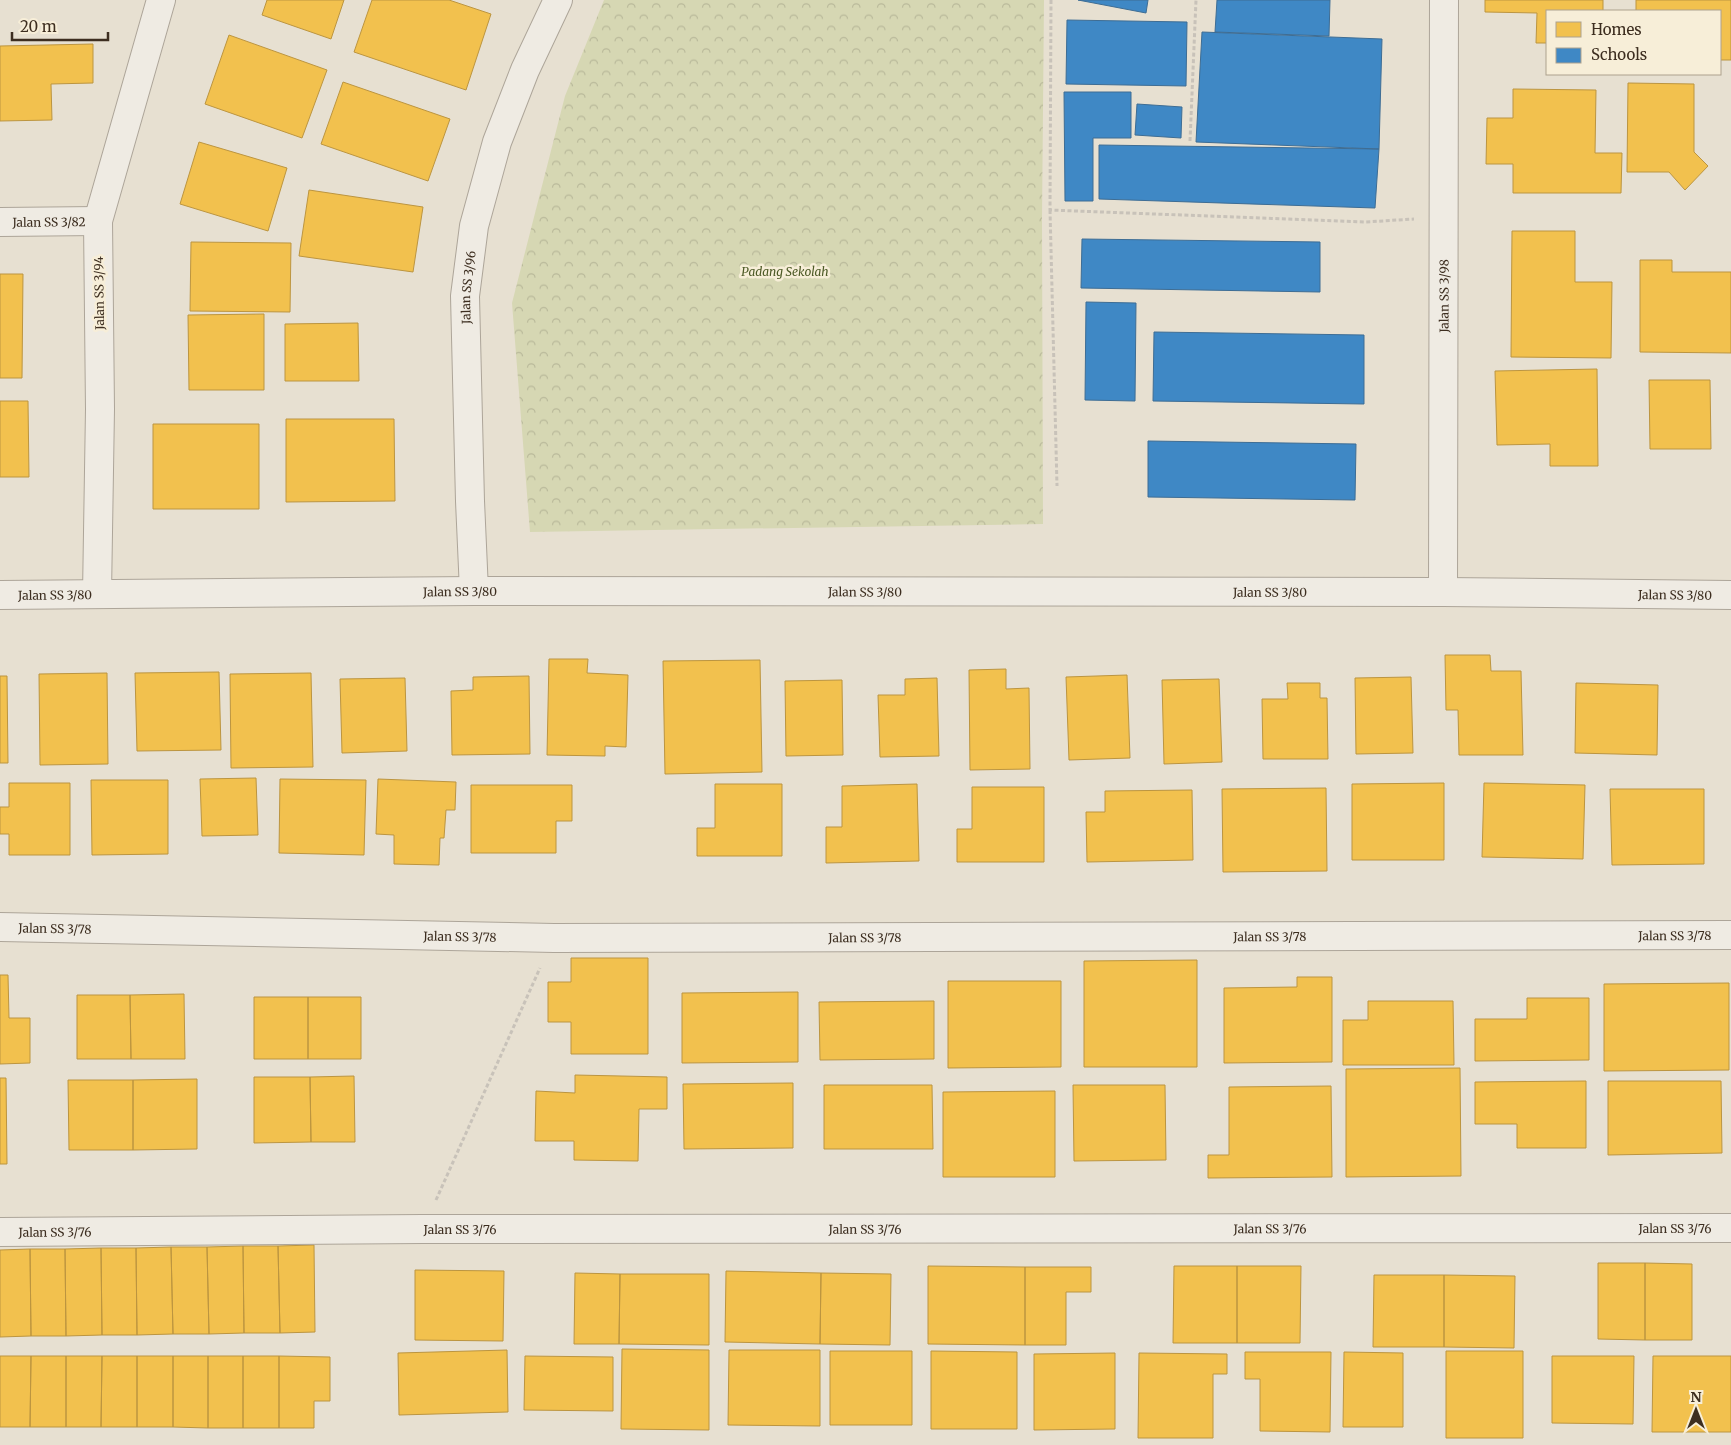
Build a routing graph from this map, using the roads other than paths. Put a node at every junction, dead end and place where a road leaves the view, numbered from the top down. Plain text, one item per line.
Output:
1 (161, 0) edge
2 (558, 0) edge
3 (1444, 0) edge
4 (98, 221) junction
5 (0, 222) edge
6 (474, 591) junction
7 (1442, 592) junction
8 (97, 594) junction
9 (0, 595) edge
10 (1731, 595) edge
11 (0, 927) edge
12 (1731, 934) edge
13 (1731, 1228) edge
14 (0, 1232) edge

1 - 4 street, Jalan SS 3/94
2 - 6 street, Jalan SS 3/96
3 - 7 street, Jalan SS 3/98
4 - 5 street, Jalan SS 3/82
4 - 8 street, Jalan SS 3/94
6 - 7 street, Jalan SS 3/80
6 - 8 street, Jalan SS 3/80
7 - 10 street, Jalan SS 3/80
8 - 9 street, Jalan SS 3/80
11 - 12 street, Jalan SS 3/78
13 - 14 street, Jalan SS 3/76

